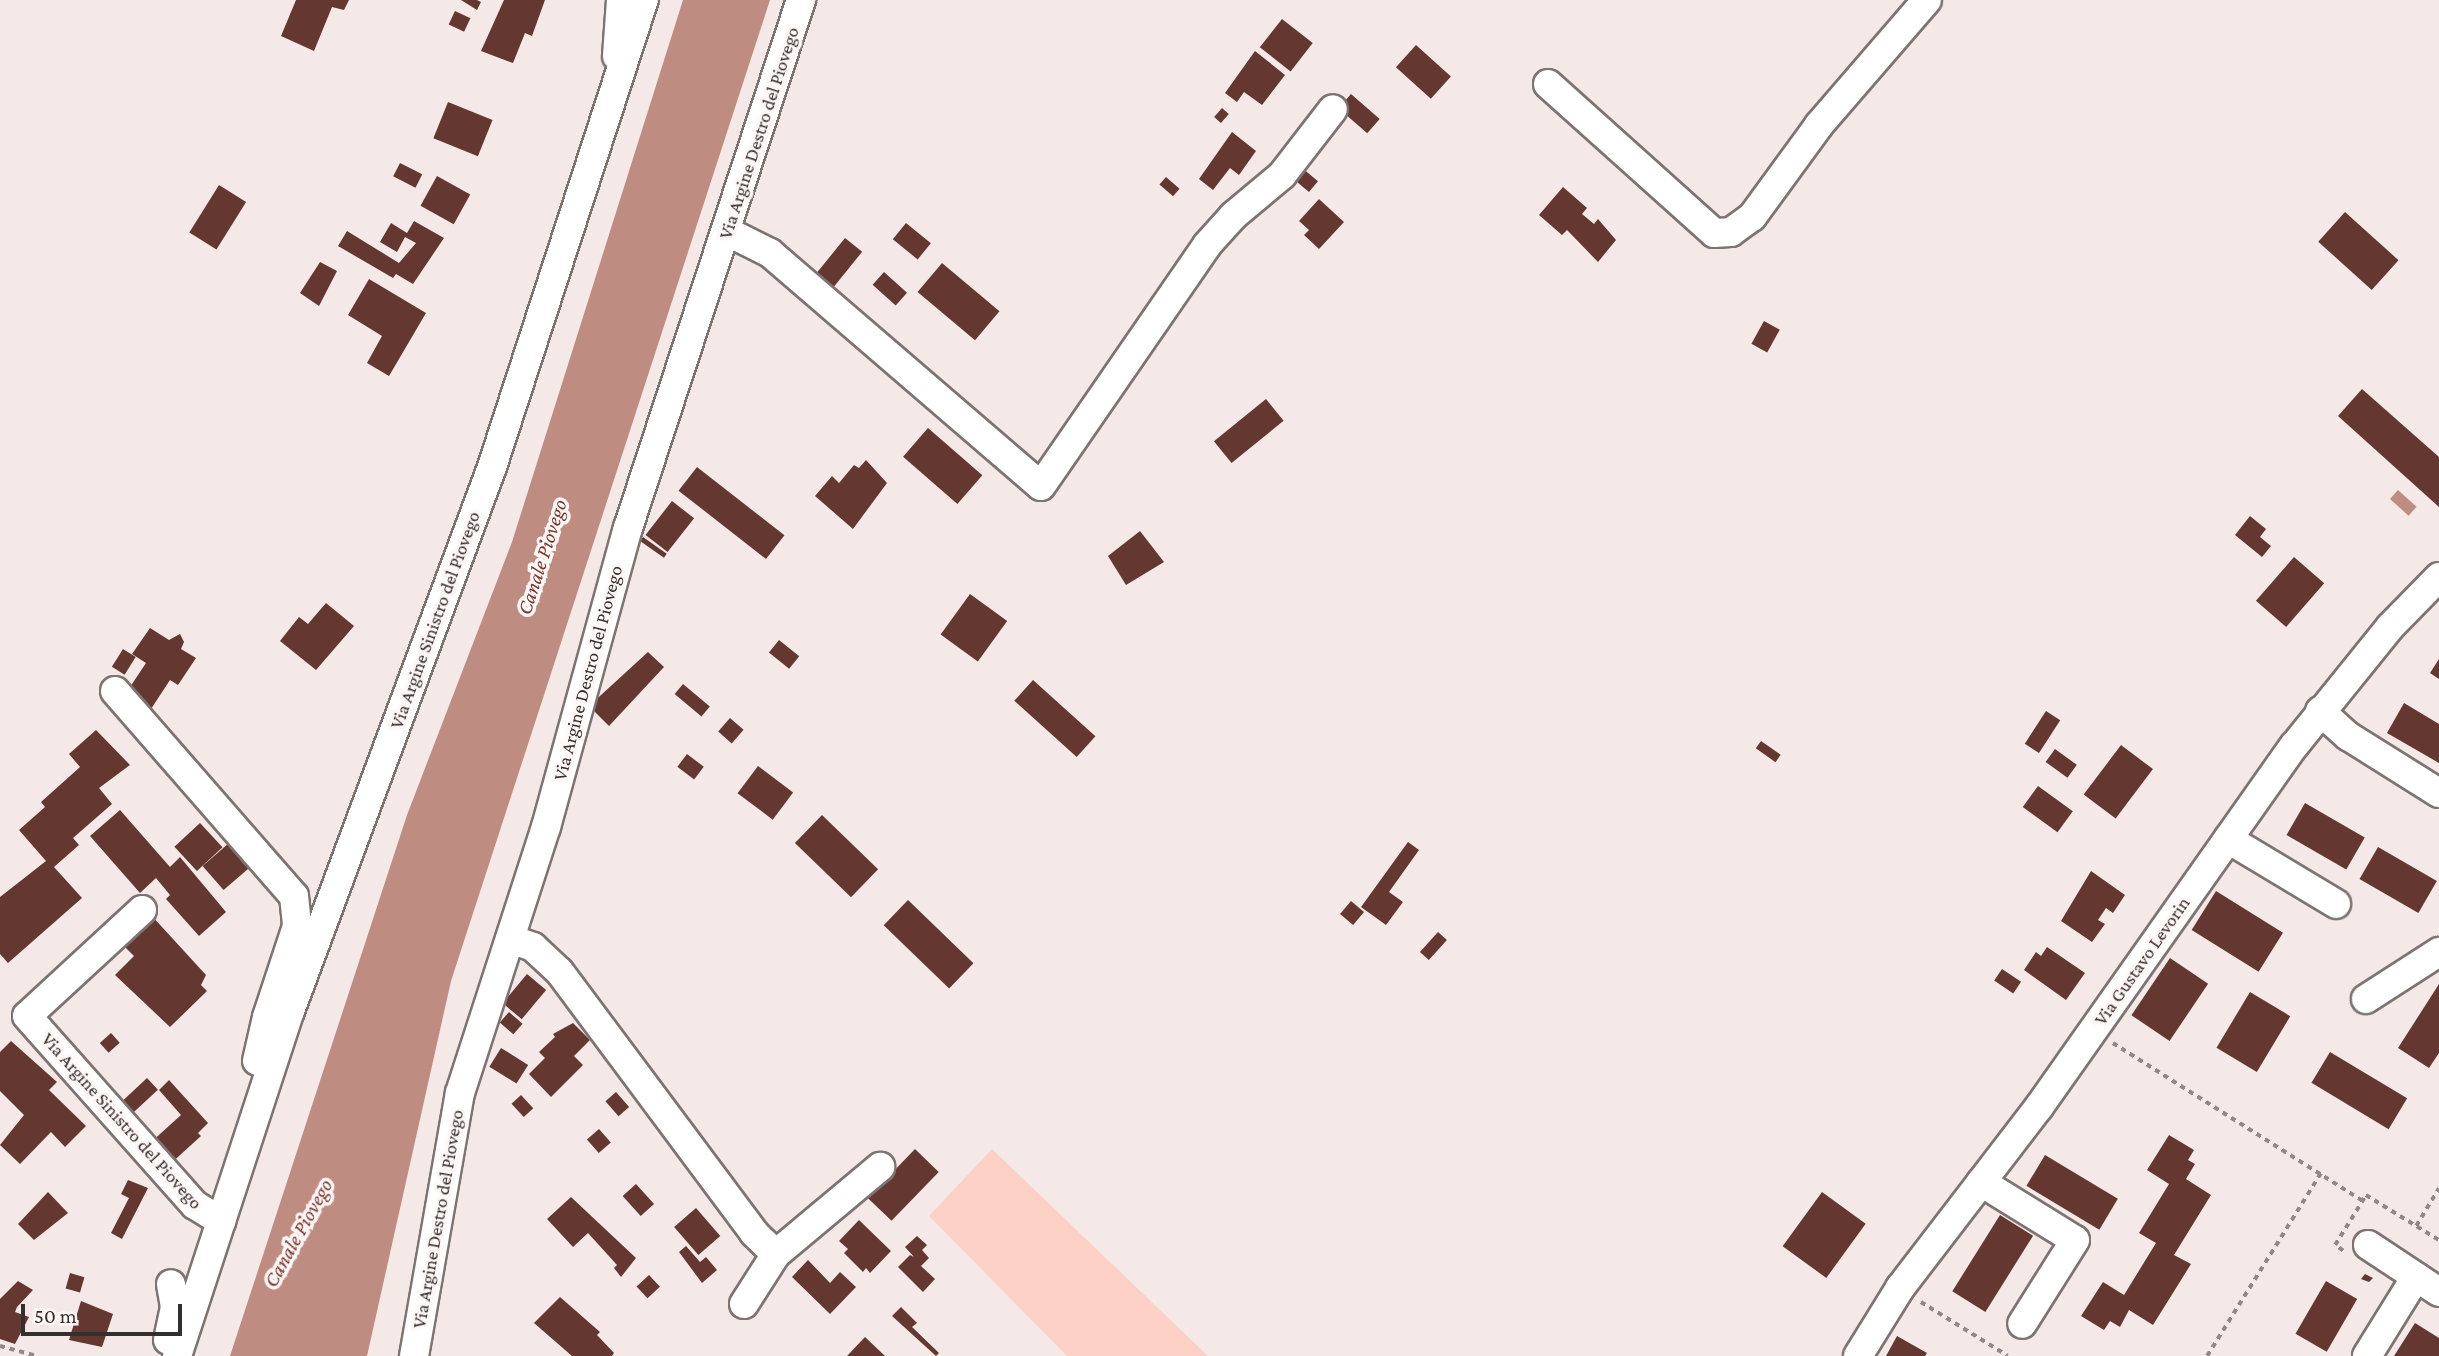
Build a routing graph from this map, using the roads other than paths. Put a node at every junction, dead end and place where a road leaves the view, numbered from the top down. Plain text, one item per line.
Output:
1 (621, 0) edge
2 (645, 0) edge
3 (801, 0) edge
4 (1927, 0) edge
5 (1548, 84) dead end
6 (617, 87) junction
7 (1333, 109) dead end
8 (728, 232) junction
9 (2439, 578) edge
10 (115, 691) dead end
11 (2320, 711) junction
12 (2439, 793) edge
13 (2228, 839) junction
14 (2336, 904) dead end
15 (142, 910) dead end
16 (510, 939) junction
17 (2439, 952) edge
18 (2366, 999) dead end
19 (243, 1150) junction
20 (880, 1167) dead end
21 (1981, 1182) junction
22 (220, 1221) junction
23 (2368, 1245) dead end
24 (776, 1254) junction
25 (170, 1284) dead end
26 (2428, 1285) edge
27 (744, 1304) dead end
28 (2022, 1324) dead end
29 (164, 1356) edge
30 (177, 1356) edge
31 (414, 1356) edge
32 (1858, 1356) edge
33 (2367, 1356) edge

1 - 6 street, Via Argine Sinistro del Piovego
2 - 6 street, Via Argine Sinistro del Piovego
3 - 8 street, Via Argine Destro del Piovego
4 - 5 street
6 - 19 street, Via Argine Sinistro del Piovego
7 - 8 street
8 - 16 street, Via Argine Destro del Piovego
9 - 11 street, Via Gustavo Levorin
10 - 19 street, Via Argine Sinistro del Piovego
11 - 12 street
11 - 13 street, Via Gustavo Levorin
13 - 14 street
13 - 21 street, Via Gustavo Levorin
15 - 22 street, Via Argine Sinistro del Piovego
16 - 24 street
16 - 31 street, Via Argine Destro del Piovego
17 - 18 street
19 - 22 street, Via Argine Sinistro del Piovego
20 - 24 street
21 - 28 street
21 - 32 street, Via Gustavo Levorin
22 - 30 street, Via Argine Sinistro del Piovego
23 - 26 street
24 - 27 street
25 - 29 street
26 - 33 street

